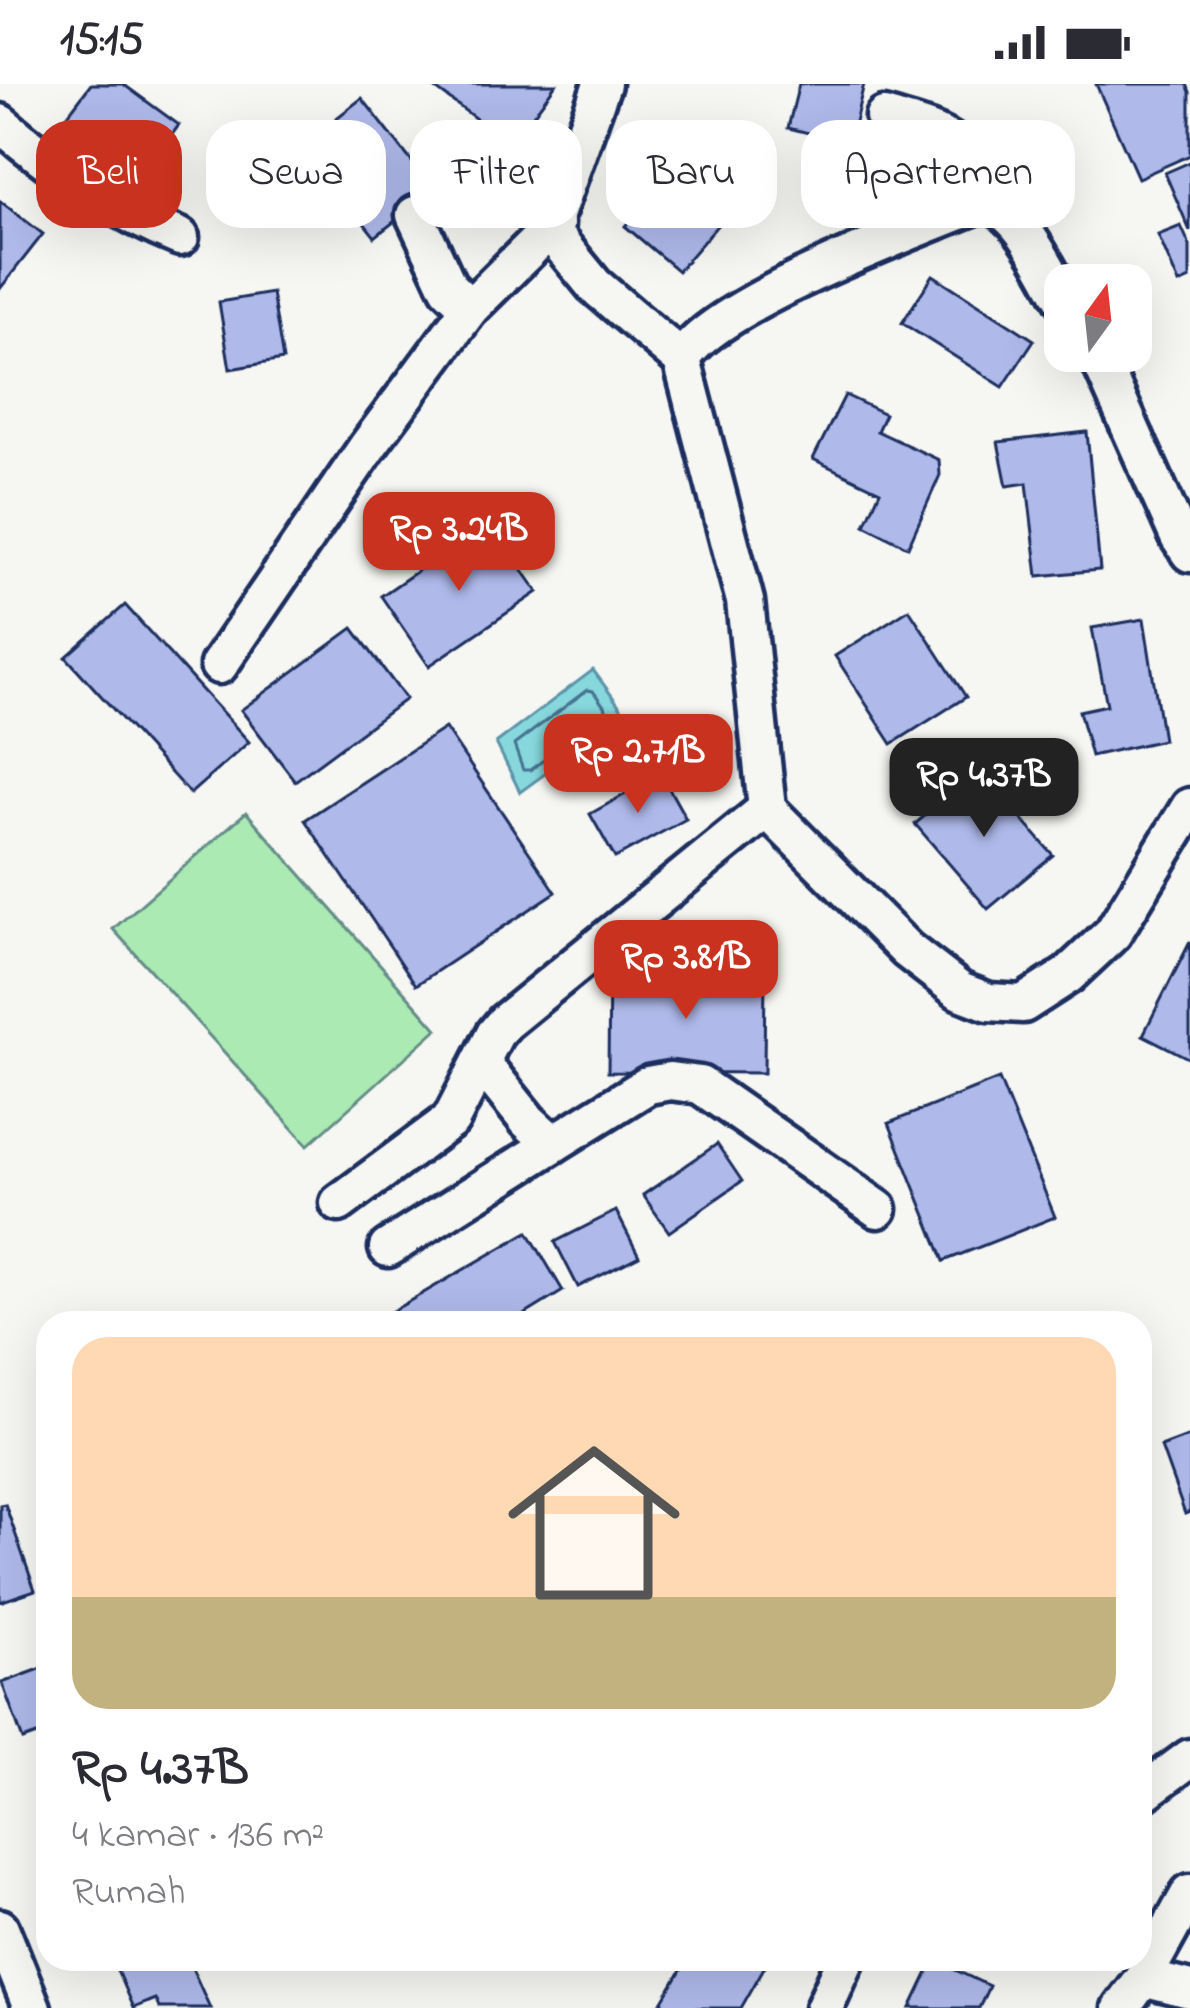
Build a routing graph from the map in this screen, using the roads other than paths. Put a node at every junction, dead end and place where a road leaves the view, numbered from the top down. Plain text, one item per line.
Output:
1 (602, 84) edge
2 (884, 117) dead end
3 (894, 120) edge
4 (0, 123) edge
5 (582, 144) edge
6 (421, 228) edge
7 (551, 228) edge
8 (556, 228) edge
9 (921, 228) edge
10 (1020, 228) edge
11 (180, 237) dead end
12 (1044, 267) edge
13 (470, 308) junction
14 (682, 360) junction
15 (1105, 372) edge
16 (1190, 554) edge
17 (219, 665) dead end
18 (1190, 807) edge
19 (767, 809) junction
20 (482, 1062) junction
21 (553, 1144) junction
22 (339, 1204) dead end
23 (878, 1209) dead end
24 (388, 1248) dead end
25 (1190, 1758) edge
26 (1152, 1786) edge
27 (1190, 1893) edge
28 (0, 1928) edge
29 (1152, 1962) edge
30 (841, 1971) edge
31 (1147, 1971) edge
32 (1143, 1978) junction
33 (1190, 1990) edge
34 (32, 2008) edge
35 (824, 2008) edge
36 (1121, 2008) edge

1 - 5 street
2 - 3 street
4 - 11 street
6 - 13 street
7 - 13 street
8 - 14 street
9 - 14 street
10 - 12 street
13 - 17 street
14 - 19 street
15 - 16 street
18 - 19 street
19 - 20 street
20 - 21 street
20 - 22 street
21 - 23 street
21 - 24 street
25 - 26 street
27 - 29 street
28 - 34 street
30 - 35 street
31 - 32 street
32 - 33 street
32 - 36 street

